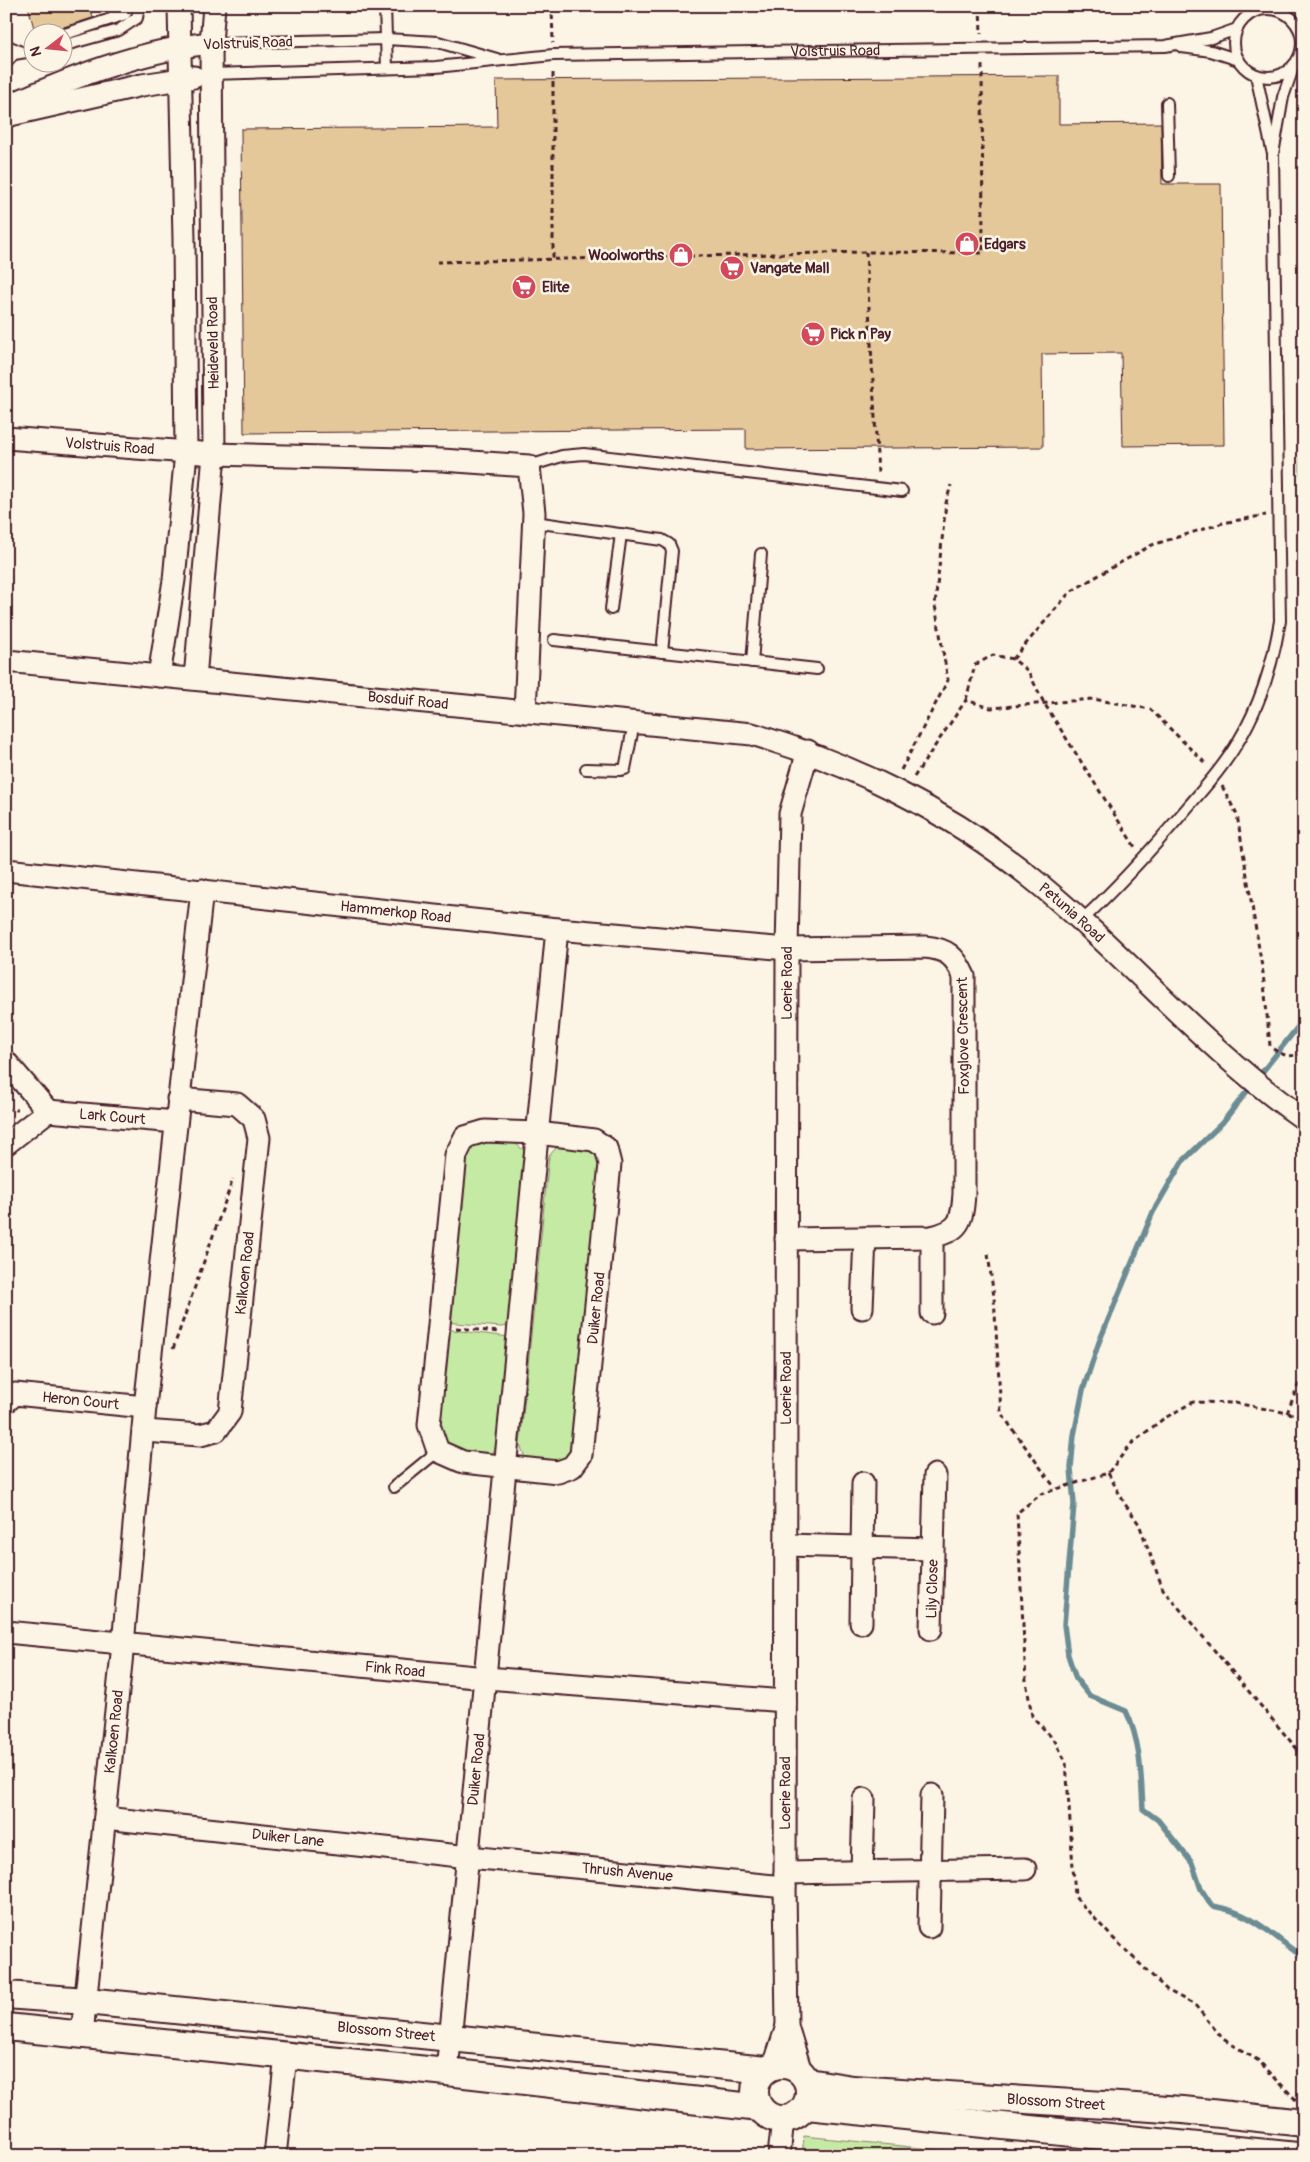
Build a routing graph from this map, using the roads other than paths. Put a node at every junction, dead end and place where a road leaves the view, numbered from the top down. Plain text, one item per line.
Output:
1 (114, 6) edge
2 (129, 6) edge
3 (139, 6) edge
4 (179, 6) edge
5 (214, 6) edge
6 (386, 6) edge
7 (1251, 6) edge
8 (1288, 6) edge
9 (114, 18) junction
10 (1244, 19) junction
11 (1292, 19) junction
12 (1237, 29) junction
13 (72, 31) edge
14 (386, 39) junction
15 (72, 43) edge
16 (211, 43) junction
17 (1303, 43) edge
18 (1174, 45) junction
19 (6, 46) edge
20 (180, 46) junction
21 (22, 52) joint
22 (498, 59) junction
23 (1239, 60) junction
24 (6, 63) edge
25 (387, 68) junction
26 (1292, 68) junction
27 (211, 74) junction
28 (1256, 75) junction
29 (179, 80) junction
30 (1167, 103) dead end
31 (7, 112) edge
32 (1273, 154) junction
33 (1169, 176) dead end
34 (6, 438) edge
35 (186, 452) junction
36 (214, 454) junction
37 (529, 466) junction
38 (902, 491) dead end
39 (534, 522) junction
40 (621, 534) junction
41 (761, 554) dead end
42 (612, 609) dead end
43 (554, 640) dead end
44 (662, 652) junction
45 (6, 661) edge
46 (752, 662) junction
47 (818, 669) dead end
48 (159, 676) junction
49 (195, 679) junction
50 (526, 712) junction
51 (634, 723) junction
52 (808, 751) junction
53 (586, 769) dead end
54 (6, 870) edge
55 (202, 890) junction
56 (1081, 921) junction
57 (557, 929) junction
58 (787, 949) junction
59 (6, 1062) edge
60 (178, 1098) junction
61 (48, 1111) junction
62 (1304, 1119) edge
63 (176, 1122) junction
64 (538, 1133) junction
65 (6, 1144) edge
66 (932, 1237) junction
67 (865, 1238) junction
68 (786, 1239) junction
69 (862, 1308) dead end
70 (932, 1313) dead end
71 (9, 1393) edge
72 (145, 1407) junction
73 (144, 1431) junction
74 (438, 1451) junction
75 (504, 1467) junction
76 (935, 1475) dead end
77 (863, 1483) dead end
78 (394, 1487) dead end
79 (786, 1545) junction
80 (863, 1547) junction
81 (932, 1549) junction
82 (861, 1623) dead end
83 (930, 1629) dead end
84 (6, 1632) edge
85 (123, 1644) junction
86 (486, 1678) junction
87 (785, 1701) junction
88 (932, 1795) dead end
89 (864, 1799) dead end
90 (105, 1818) junction
91 (469, 1857) junction
92 (1025, 1869) dead end
93 (930, 1870) junction
94 (862, 1872) junction
95 (785, 1880) junction
96 (929, 1926) dead end
97 (6, 1995) edge
98 (86, 2001) junction
99 (787, 2026) junction
100 (6, 2027) edge
101 (82, 2034) junction
102 (449, 2039) junction
103 (286, 2056) junction
104 (770, 2068) junction
105 (447, 2072) junction
106 (805, 2087) junction
107 (1183, 2110) junction
108 (1301, 2112) edge
109 (771, 2114) junction
110 (1180, 2144) junction
111 (275, 2156) edge
112 (779, 2156) edge
113 (1297, 2156) edge

1 - 9 lane
2 - 9 lane
3 - 15 lane
4 - 20 street, Heideveld Road
5 - 16 street, Heideveld Road
6 - 14 lane
7 - 10 lane
8 - 11 lane
9 - 13 lane
10 - 11 lane
10 - 12 lane
11 - 17 lane
12 - 18 lane, Volstruis Road
12 - 23 lane
14 - 16 lane, Volstruis Road
14 - 22 lane, Volstruis Road
14 - 25 lane
16 - 20 street, Volstruis Road
16 - 27 street, Heideveld Road
17 - 26 lane
18 - 22 lane, Volstruis Road
18 - 23 lane, Volstruis Road
19 - 21 lane
20 - 29 street, Heideveld Road
20 - 31 street, Volstruis Road
21 - 24 lane
22 - 25 lane, Volstruis Road
23 - 28 lane
25 - 27 lane, Volstruis Road
26 - 28 lane
26 - 32 lane
27 - 29 street, Volstruis Road
27 - 36 street, Heideveld Road
28 - 32 lane
29 - 31 street, Volstruis Road
29 - 35 street, Heideveld Road
30 - 33 lane
32 - 56 lane
34 - 35 street, Volstruis Road
35 - 36 street, Volstruis Road
35 - 48 street, Heideveld Road
36 - 37 street, Volstruis Road
36 - 49 street, Heideveld Road
37 - 38 lane
37 - 39 street
39 - 40 lane
39 - 50 street
40 - 42 lane
40 - 44 lane
41 - 46 lane
43 - 44 lane
44 - 46 lane
45 - 48 street, Bosduif Road
46 - 47 lane
48 - 49 street, Bosduif Road
49 - 50 street, Bosduif Road
50 - 51 street, Bosduif Road
51 - 52 street, Bosduif Road
51 - 53 lane
52 - 56 street, Petunia Road
52 - 58 street, Loerie Road
54 - 55 street, Hammerkop Road
55 - 57 street, Hammerkop Road
55 - 60 street, Kalkoen Road
56 - 62 street, Petunia Road
57 - 58 street, Hammerkop Road
57 - 64 street, Duiker Road
58 - 66 street, Foxglove Crescent
58 - 68 street, Loerie Road
59 - 61 street
60 - 63 street, Kalkoen Road
60 - 73 street, Kalkoen Road
61 - 63 street, Lark Court
61 - 65 street
63 - 72 street, Kalkoen Road
64 - 74 street, Duiker Road
64 - 75 street, Duiker Road
64 - 75 street, Duiker Road
66 - 67 street, Foxglove Crescent
66 - 70 street
67 - 68 street, Foxglove Crescent
67 - 69 street
68 - 79 street, Loerie Road
71 - 72 street, Heron Court
72 - 73 street, Kalkoen Road
73 - 85 street, Kalkoen Road
74 - 75 street, Duiker Road
74 - 78 lane
75 - 86 street, Duiker Road
76 - 81 street, Lily Close
77 - 80 street
79 - 80 street, Lily Close
79 - 87 street, Loerie Road
80 - 81 street, Lily Close
80 - 82 street
81 - 83 street, Lily Close
84 - 85 street, Fink Road
85 - 86 street, Fink Road
85 - 90 street, Kalkoen Road
86 - 87 street, Fink Road
86 - 91 street, Duiker Road
87 - 95 street, Loerie Road
88 - 93 street
89 - 94 street
90 - 91 street, Duiker Lane
90 - 98 street, Kalkoen Road
91 - 95 street, Thrush Avenue
91 - 102 street, Duiker Road
92 - 93 street, Thrush Avenue
93 - 94 street, Thrush Avenue
93 - 96 street
94 - 95 street, Thrush Avenue
95 - 99 street, Loerie Road
97 - 98 street, Blossom Street
98 - 101 street, Kalkoen Road
98 - 102 street, Blossom Street
99 - 104 street, Loerie Road
99 - 106 street, Loerie Road
100 - 101 street
101 - 103 street
102 - 104 street, Blossom Street
102 - 105 street, Duiker Road
103 - 105 street
103 - 111 street
104 - 106 street
104 - 109 street
105 - 109 street
106 - 107 street, Blossom Street
106 - 109 street
106 - 110 street, Blossom Street
107 - 108 street, Blossom Street
107 - 110 street
109 - 112 street
110 - 113 street, Blossom Street

